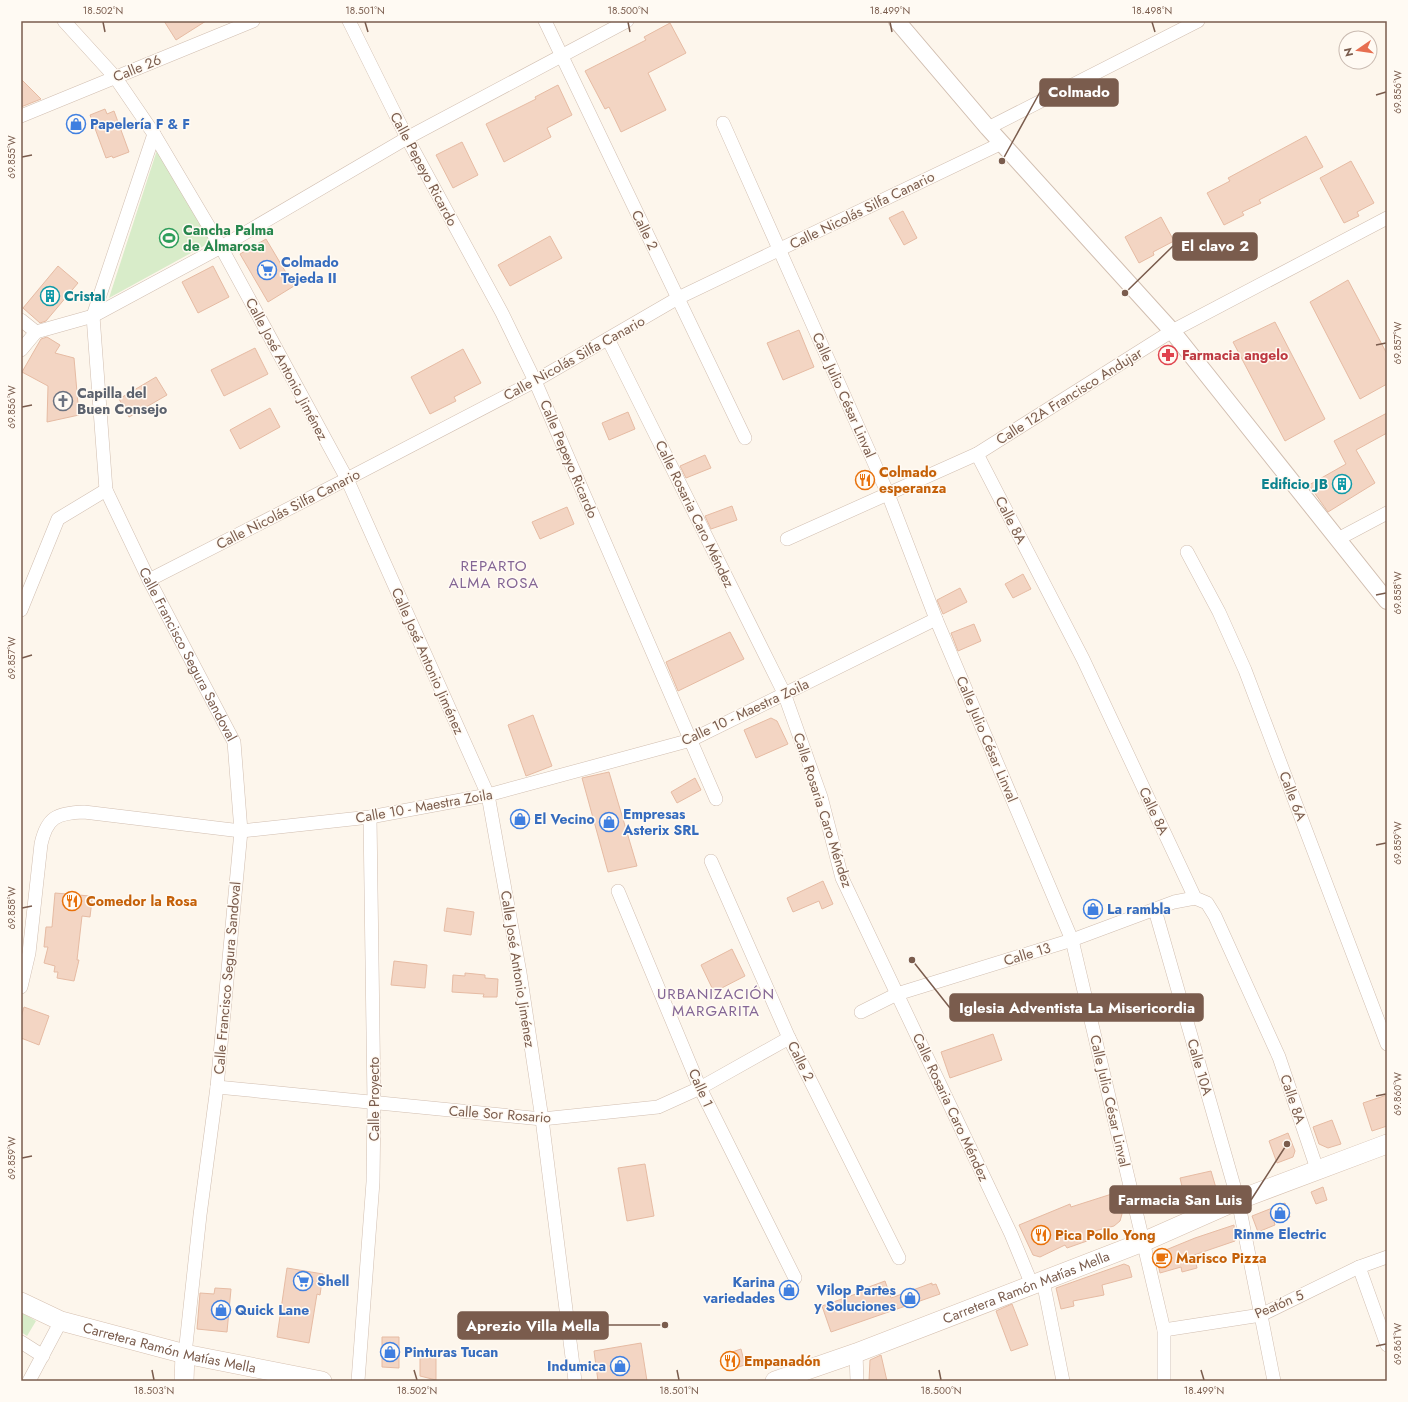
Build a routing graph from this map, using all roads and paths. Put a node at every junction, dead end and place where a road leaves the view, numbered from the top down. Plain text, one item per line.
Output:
1 (64, 21) edge
2 (253, 21) edge
3 (349, 21) edge
4 (545, 21) edge
5 (627, 21) edge
6 (897, 21) edge
7 (1198, 21) edge
8 (230, 25) edge
9 (561, 56) junction
10 (115, 77) junction
11 (21, 116) edge
12 (723, 123) dead end
13 (988, 128) junction
14 (154, 134) junction
15 (407, 138) junction
16 (1002, 143) junction
17 (1387, 218) edge
18 (221, 247) junction
19 (778, 250) junction
20 (678, 298) junction
21 (93, 316) junction
22 (21, 320) edge
23 (36, 332) junction
24 (1172, 332) junction
25 (608, 339) junction
26 (21, 350) edge
27 (535, 381) junction
28 (745, 438) dead end
29 (977, 454) junction
30 (347, 479) junction
31 (106, 490) junction
32 (888, 494) junction
33 (1387, 513) edge
34 (787, 539) dead end
35 (1338, 539) junction
36 (1187, 552) dead end
37 (149, 580) junction
38 (1387, 601) edge
39 (21, 610) edge
40 (936, 619) junction
41 (784, 693) junction
42 (690, 740) junction
43 (488, 795) junction
44 (716, 799) dead end
45 (370, 817) junction
46 (241, 831) junction
47 (711, 860) dead end
48 (618, 891) dead end
49 (1195, 898) junction
50 (1154, 910) junction
51 (1072, 940) junction
52 (21, 987) edge
53 (897, 994) junction
54 (860, 1012) dead end
55 (789, 1038) junction
56 (1387, 1044) edge
57 (217, 1086) junction
58 (700, 1088) junction
59 (374, 1103) junction
60 (542, 1119) junction
61 (1387, 1144) edge
62 (1317, 1169) junction
63 (1238, 1200) junction
64 (1143, 1242) junction
65 (1387, 1257) edge
66 (899, 1258) dead end
67 (1359, 1267) junction
68 (795, 1278) dead end
69 (1038, 1283) junction
70 (21, 1302) edge
71 (1261, 1315) junction
72 (61, 1321) junction
73 (1164, 1330) junction
74 (21, 1342) edge
75 (1387, 1345) edge
76 (856, 1353) junction
77 (185, 1354) junction
78 (43, 1356) junction
79 (1062, 1380) edge
80 (29, 1381) edge
81 (184, 1381) edge
82 (322, 1381) edge
83 (358, 1381) edge
84 (575, 1381) edge
85 (775, 1381) edge
86 (857, 1381) edge
87 (1164, 1381) edge
88 (1274, 1381) edge

1 - 10 street, Calle José Antonio Jiménez
2 - 8 street, Calle 26
3 - 15 street, Calle Pepeyo Ricardo
4 - 9 street, Calle 2
5 - 9 street
6 - 13 street
7 - 13 street
8 - 10 street, Calle 26
9 - 15 street
9 - 20 street, Calle 2
10 - 11 street, Calle 26
10 - 14 street, Calle José Antonio Jiménez
12 - 19 street, Calle Julio César Linval
13 - 16 street
14 - 18 street, Calle José Antonio Jiménez
14 - 21 street, Calle Francisco Segura Sandoval
15 - 18 street
15 - 27 street, Calle Pepeyo Ricardo
16 - 19 street, Calle Nicolás Silfa Canario
16 - 24 street
17 - 24 street, Calle 12A Francisco Andujar
18 - 21 street
18 - 30 street, Calle José Antonio Jiménez
19 - 20 street, Calle Nicolás Silfa Canario
19 - 32 street, Calle Julio César Linval
20 - 25 street, Calle Nicolás Silfa Canario
20 - 28 street, Calle 2
21 - 23 street
21 - 31 street, Calle Francisco Segura Sandoval
22 - 23 street
23 - 26 street
24 - 29 street, Calle 12A Francisco Andujar
24 - 35 street
25 - 27 street, Calle Nicolás Silfa Canario
25 - 41 street, Calle Rosaria Caro Méndez
27 - 30 street, Calle Nicolás Silfa Canario
27 - 42 street, Calle Pepeyo Ricardo
29 - 32 street, Calle 12A Francisco Andujar
29 - 49 street, Calle 8A
30 - 37 street, Calle Nicolás Silfa Canario
30 - 43 street, Calle José Antonio Jiménez
31 - 37 street, Calle Francisco Segura Sandoval
31 - 39 street
32 - 34 street, Calle 12A Francisco Andujar
32 - 40 street, Calle Julio César Linval
33 - 35 street
35 - 38 street
36 - 56 street, Calle 6A
37 - 46 street, Calle Francisco Segura Sandoval
40 - 41 street, Calle 10 - Maestra Zoila
40 - 51 street, Calle Julio César Linval
41 - 42 street, Calle 10 - Maestra Zoila
41 - 53 street, Calle Rosaria Caro Méndez
42 - 43 street, Calle 10 - Maestra Zoila
42 - 44 street, Calle Pepeyo Ricardo
43 - 45 street, Calle 10 - Maestra Zoila
43 - 60 street, Calle José Antonio Jiménez
45 - 46 street, Calle 10 - Maestra Zoila
45 - 59 street, Calle Proyecto
46 - 52 street, Calle 10 - Maestra Zoila
46 - 57 street, Calle Francisco Segura Sandoval
47 - 55 street, Calle 2
48 - 58 street, Calle 1
49 - 50 street, Calle 13
49 - 62 street, Calle 8A
50 - 51 street, Calle 13
50 - 63 street, Calle 10A
51 - 53 street, Calle 13
51 - 64 street, Calle Julio César Linval
53 - 54 street, Calle 13
53 - 69 street, Calle Rosaria Caro Méndez
55 - 58 street, Calle Sor Rosario
55 - 66 street, Calle 2
57 - 59 street, Calle Sor Rosario
57 - 77 street, Calle Francisco Segura Sandoval
58 - 60 street, Calle Sor Rosario
58 - 68 street, Calle 1
59 - 60 street, Calle Sor Rosario
59 - 83 street, Calle Proyecto
60 - 84 street, Calle José Antonio Jiménez
61 - 62 main road, Carretera Ramón Matías Mella
62 - 63 main road, Carretera Ramón Matías Mella
63 - 64 main road, Carretera Ramón Matías Mella
63 - 71 street, Calle 10A
64 - 69 main road, Carretera Ramón Matías Mella
64 - 73 street, Calle Julio César Linval
65 - 67 street, Peatón 5
67 - 71 street, Peatón 5
67 - 75 street
69 - 76 main road, Carretera Ramón Matías Mella
69 - 79 street, Calle Rosaria Caro Méndez
70 - 72 main road, Carretera Ramón Matías Mella
71 - 73 street, Peatón 5
71 - 88 street, Calle 10A
72 - 77 main road, Carretera Ramón Matías Mella
72 - 78 street
73 - 87 street, Calle Julio César Linval
74 - 78 street
76 - 85 main road, Carretera Ramón Matías Mella
76 - 86 street
77 - 81 main road, Calle Francisco Segura Sandoval
77 - 82 main road, Carretera Ramón Matías Mella
78 - 80 street

